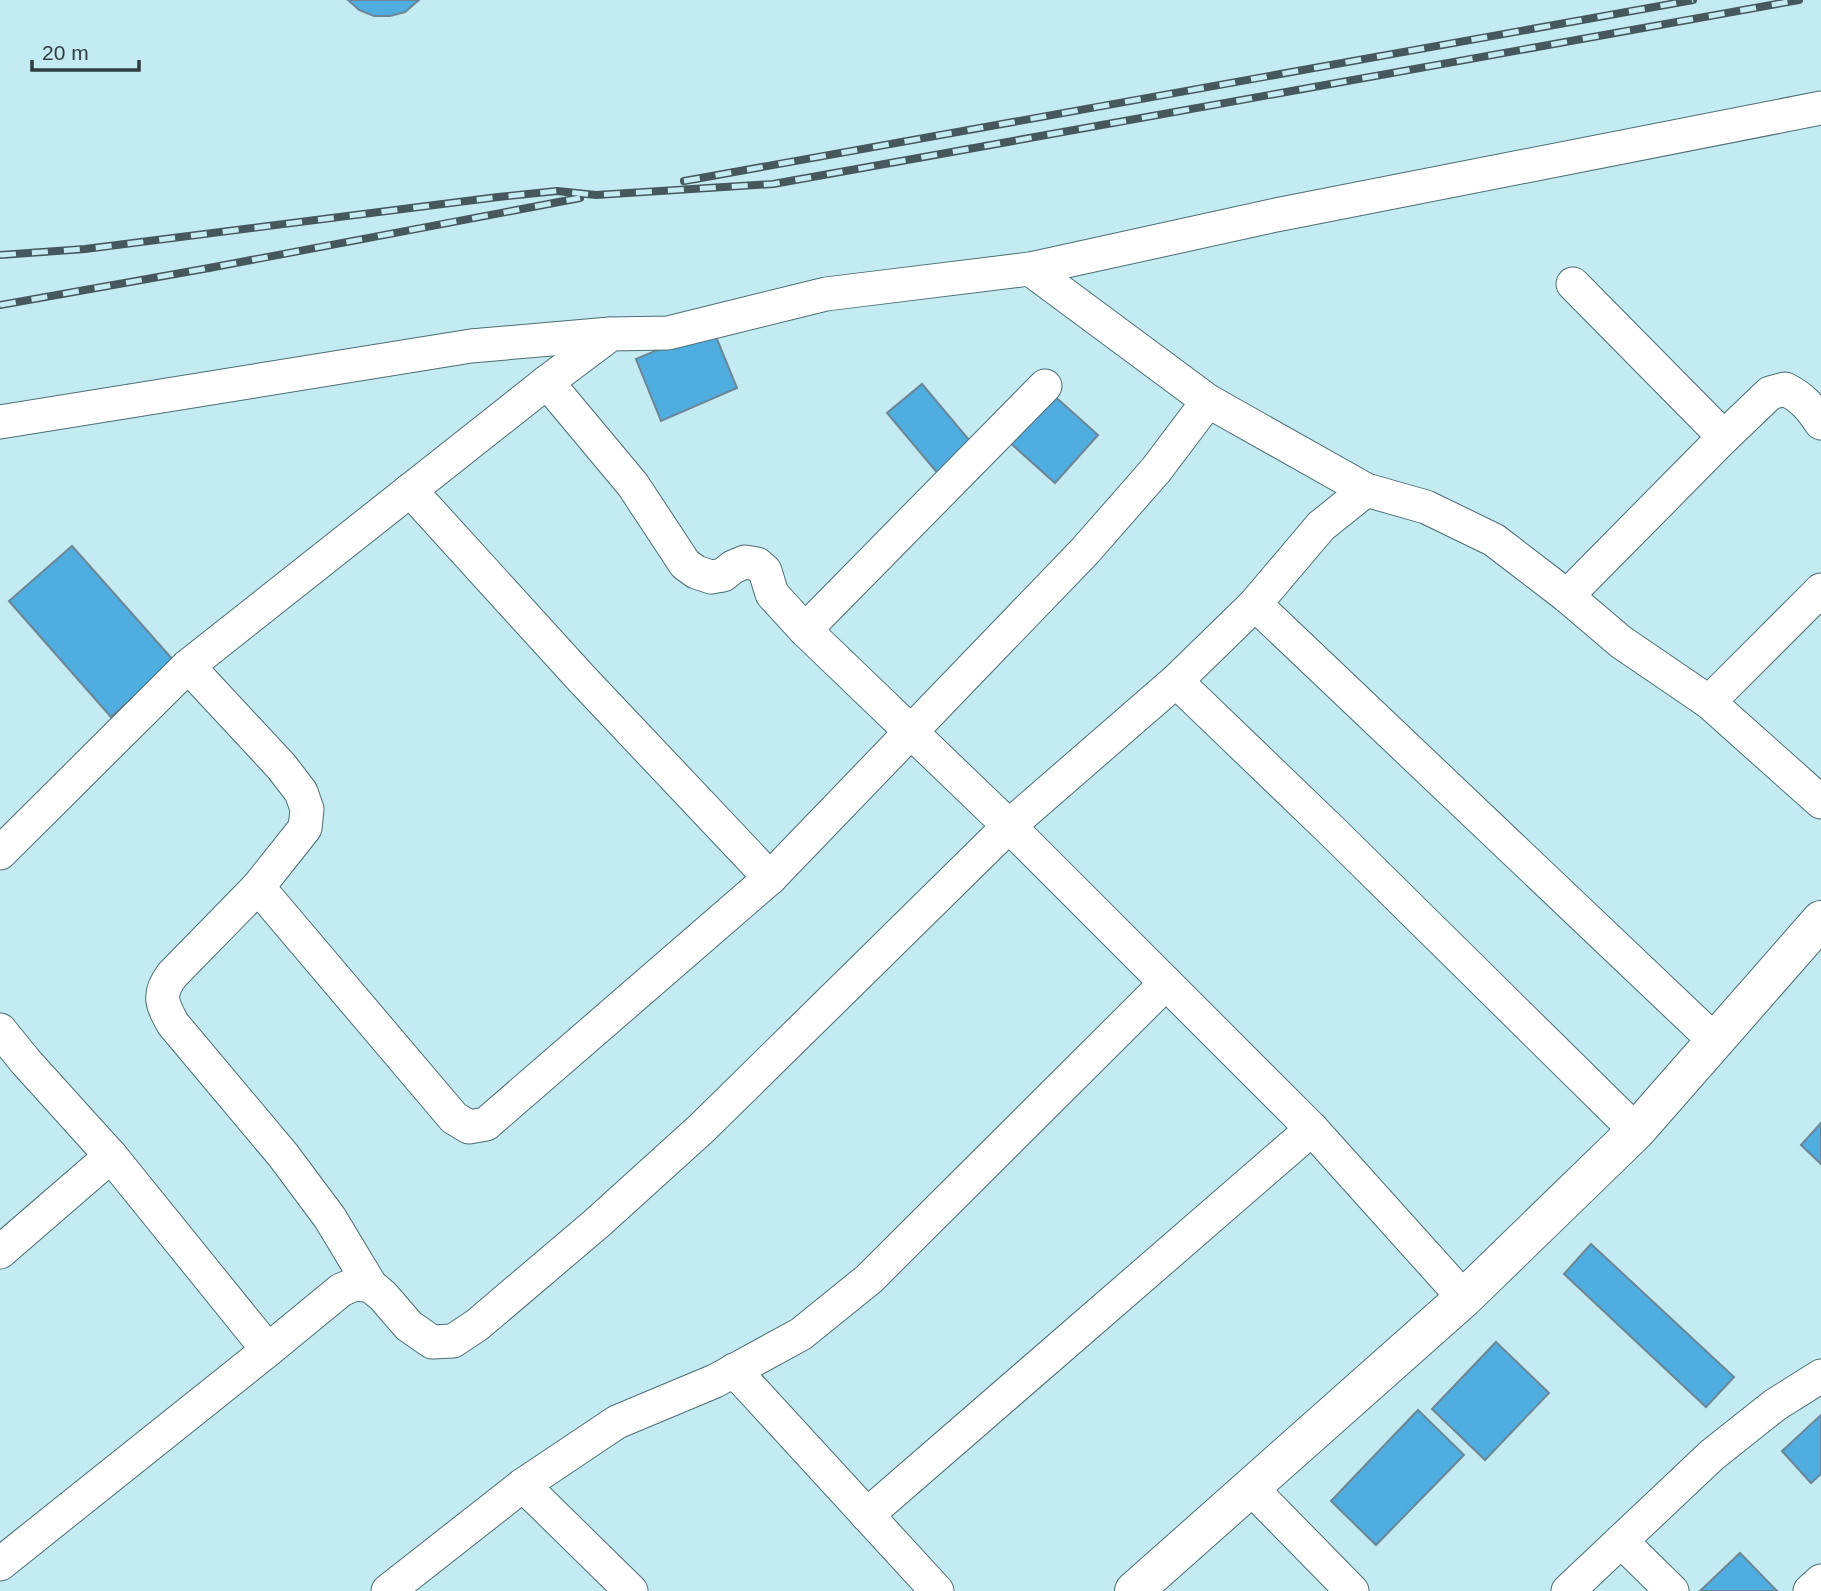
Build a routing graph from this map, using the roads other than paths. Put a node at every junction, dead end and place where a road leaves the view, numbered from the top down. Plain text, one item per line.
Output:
1 (1821, 108) edge
2 (1030, 269) junction
3 (1573, 284) dead end
4 (611, 334) junction
5 (547, 382) junction
6 (1045, 386) dead end
7 (1209, 401) junction
8 (0, 422) edge
9 (1821, 423) edge
10 (1724, 437) junction
11 (410, 490) junction
12 (1366, 490) junction
13 (1821, 590) edge
14 (1567, 596) junction
15 (1255, 604) junction
16 (804, 630) junction
17 (188, 666) junction
18 (1176, 681) junction
19 (1709, 702) junction
20 (912, 732) junction
21 (1821, 802) edge
22 (1009, 826) junction
23 (0, 853) edge
24 (770, 878) junction
25 (258, 887) junction
26 (1821, 920) edge
27 (1166, 983) junction
28 (0, 1030) edge
29 (1716, 1042) junction
30 (1312, 1129) junction
31 (1636, 1131) junction
32 (111, 1156) junction
33 (0, 1252) edge
34 (371, 1286) junction
35 (1464, 1298) junction
36 (268, 1350) junction
37 (734, 1370) junction
38 (1821, 1376) edge
39 (523, 1485) junction
40 (1250, 1487) junction
41 (867, 1515) junction
42 (1621, 1541) junction
43 (0, 1564) edge
44 (1821, 1581) edge
45 (388, 1591) edge
46 (631, 1591) edge
47 (937, 1591) edge
48 (1134, 1591) edge
49 (1352, 1591) edge
50 (1568, 1591) edge
51 (1672, 1591) edge
52 (1810, 1591) edge

1 - 2 street
2 - 4 street
2 - 7 street
3 - 10 street
4 - 5 street
4 - 8 street
5 - 11 street
5 - 16 street
6 - 16 street
7 - 12 street
7 - 20 street
9 - 10 street
10 - 14 street
11 - 17 street
11 - 24 street
12 - 14 street
12 - 15 street
13 - 19 street
14 - 19 street
15 - 18 street
15 - 29 street
16 - 20 street
17 - 23 street
17 - 25 street
18 - 22 street
18 - 31 street
19 - 21 street
20 - 22 street
20 - 24 street
22 - 27 street
22 - 34 street
24 - 25 street
25 - 34 street
26 - 29 street
27 - 30 street
27 - 37 street
28 - 32 street
29 - 31 street
30 - 35 street
30 - 41 street
31 - 35 street
32 - 33 street
32 - 36 street
34 - 36 street
35 - 40 street
36 - 43 street
37 - 39 street
37 - 41 street
38 - 42 street
39 - 45 street
39 - 46 street
40 - 48 street
40 - 49 street
41 - 47 street
42 - 50 street
42 - 51 street
44 - 52 street

